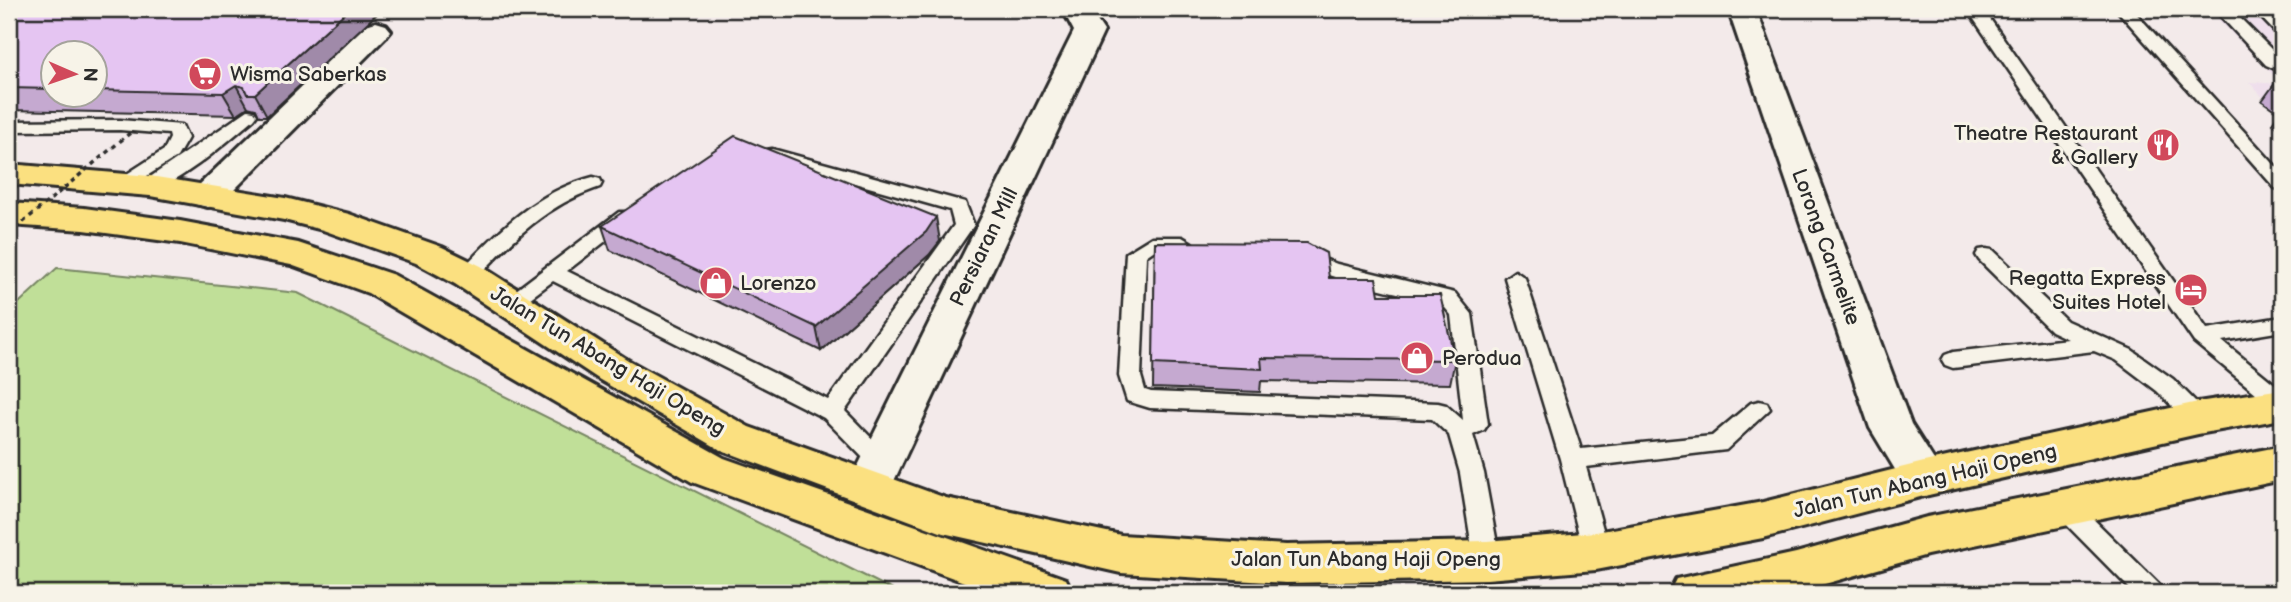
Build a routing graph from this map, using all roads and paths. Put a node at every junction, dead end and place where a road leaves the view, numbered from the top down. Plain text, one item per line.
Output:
1 (1084, 9) edge
2 (1742, 9) edge
3 (1975, 9) edge
4 (2124, 9) edge
5 (2222, 9) edge
6 (2261, 9) edge
7 (2282, 30) edge
8 (376, 31) dead end
9 (2282, 67) edge
10 (248, 116) edge
11 (9, 126) edge
12 (130, 133) dead end
13 (747, 148) edge
14 (9, 174) edge
15 (593, 183) dead end
16 (2282, 184) edge
17 (138, 185) junction
18 (208, 195) junction
19 (640, 205) edge
20 (9, 214) edge
21 (9, 234) edge
22 (1201, 245) edge
23 (1279, 253) edge
24 (1986, 255) dead end
25 (551, 271) junction
26 (468, 275) junction
27 (1515, 278) dead end
28 (510, 303) junction
29 (2282, 324) edge
30 (2202, 337) junction
31 (2095, 343) junction
32 (1953, 360) dead end
33 (2282, 403) edge
34 (1759, 410) dead end
35 (832, 412) junction
36 (2198, 418) junction
37 (1460, 431) junction
38 (1572, 458) junction
39 (2282, 463) edge
40 (876, 474) junction
41 (1924, 479) junction
42 (2066, 508) junction
43 (1596, 551) junction
44 (1487, 560) junction
45 (1049, 593) edge
46 (1693, 593) edge
47 (2151, 593) edge

1 - 40 street, Persiaran Mill
2 - 41 street, Lorong Carmelite
3 - 30 lane
4 - 16 lane
5 - 9 lane
6 - 7 lane
8 - 18 street
10 - 17 lane
11 - 17 lane
12 - 21 path, bridge
13 - 35 lane
14 - 17 main road, Jalan Tun Abang Haji Openg
15 - 26 lane
17 - 18 main road, Jalan Tun Abang Haji Openg
18 - 26 main road, Jalan Tun Abang Haji Openg
19 - 25 lane
20 - 45 main road, Jalan Tun Abang Haji Openg
22 - 37 lane
23 - 37 lane
24 - 31 lane
25 - 28 lane
25 - 35 lane
26 - 28 main road, Jalan Tun Abang Haji Openg
27 - 38 lane
28 - 40 main road, Jalan Tun Abang Haji Openg
29 - 30 lane
30 - 33 lane
31 - 32 lane
31 - 36 lane
33 - 36 main road, Jalan Tun Abang Haji Openg
34 - 38 lane
35 - 40 lane
36 - 41 main road, Jalan Tun Abang Haji Openg
37 - 44 lane
38 - 43 lane
39 - 42 main road
40 - 44 main road, Jalan Tun Abang Haji Openg
41 - 43 main road, Jalan Tun Abang Haji Openg
42 - 46 main road
42 - 47 lane
43 - 44 main road, Jalan Tun Abang Haji Openg

